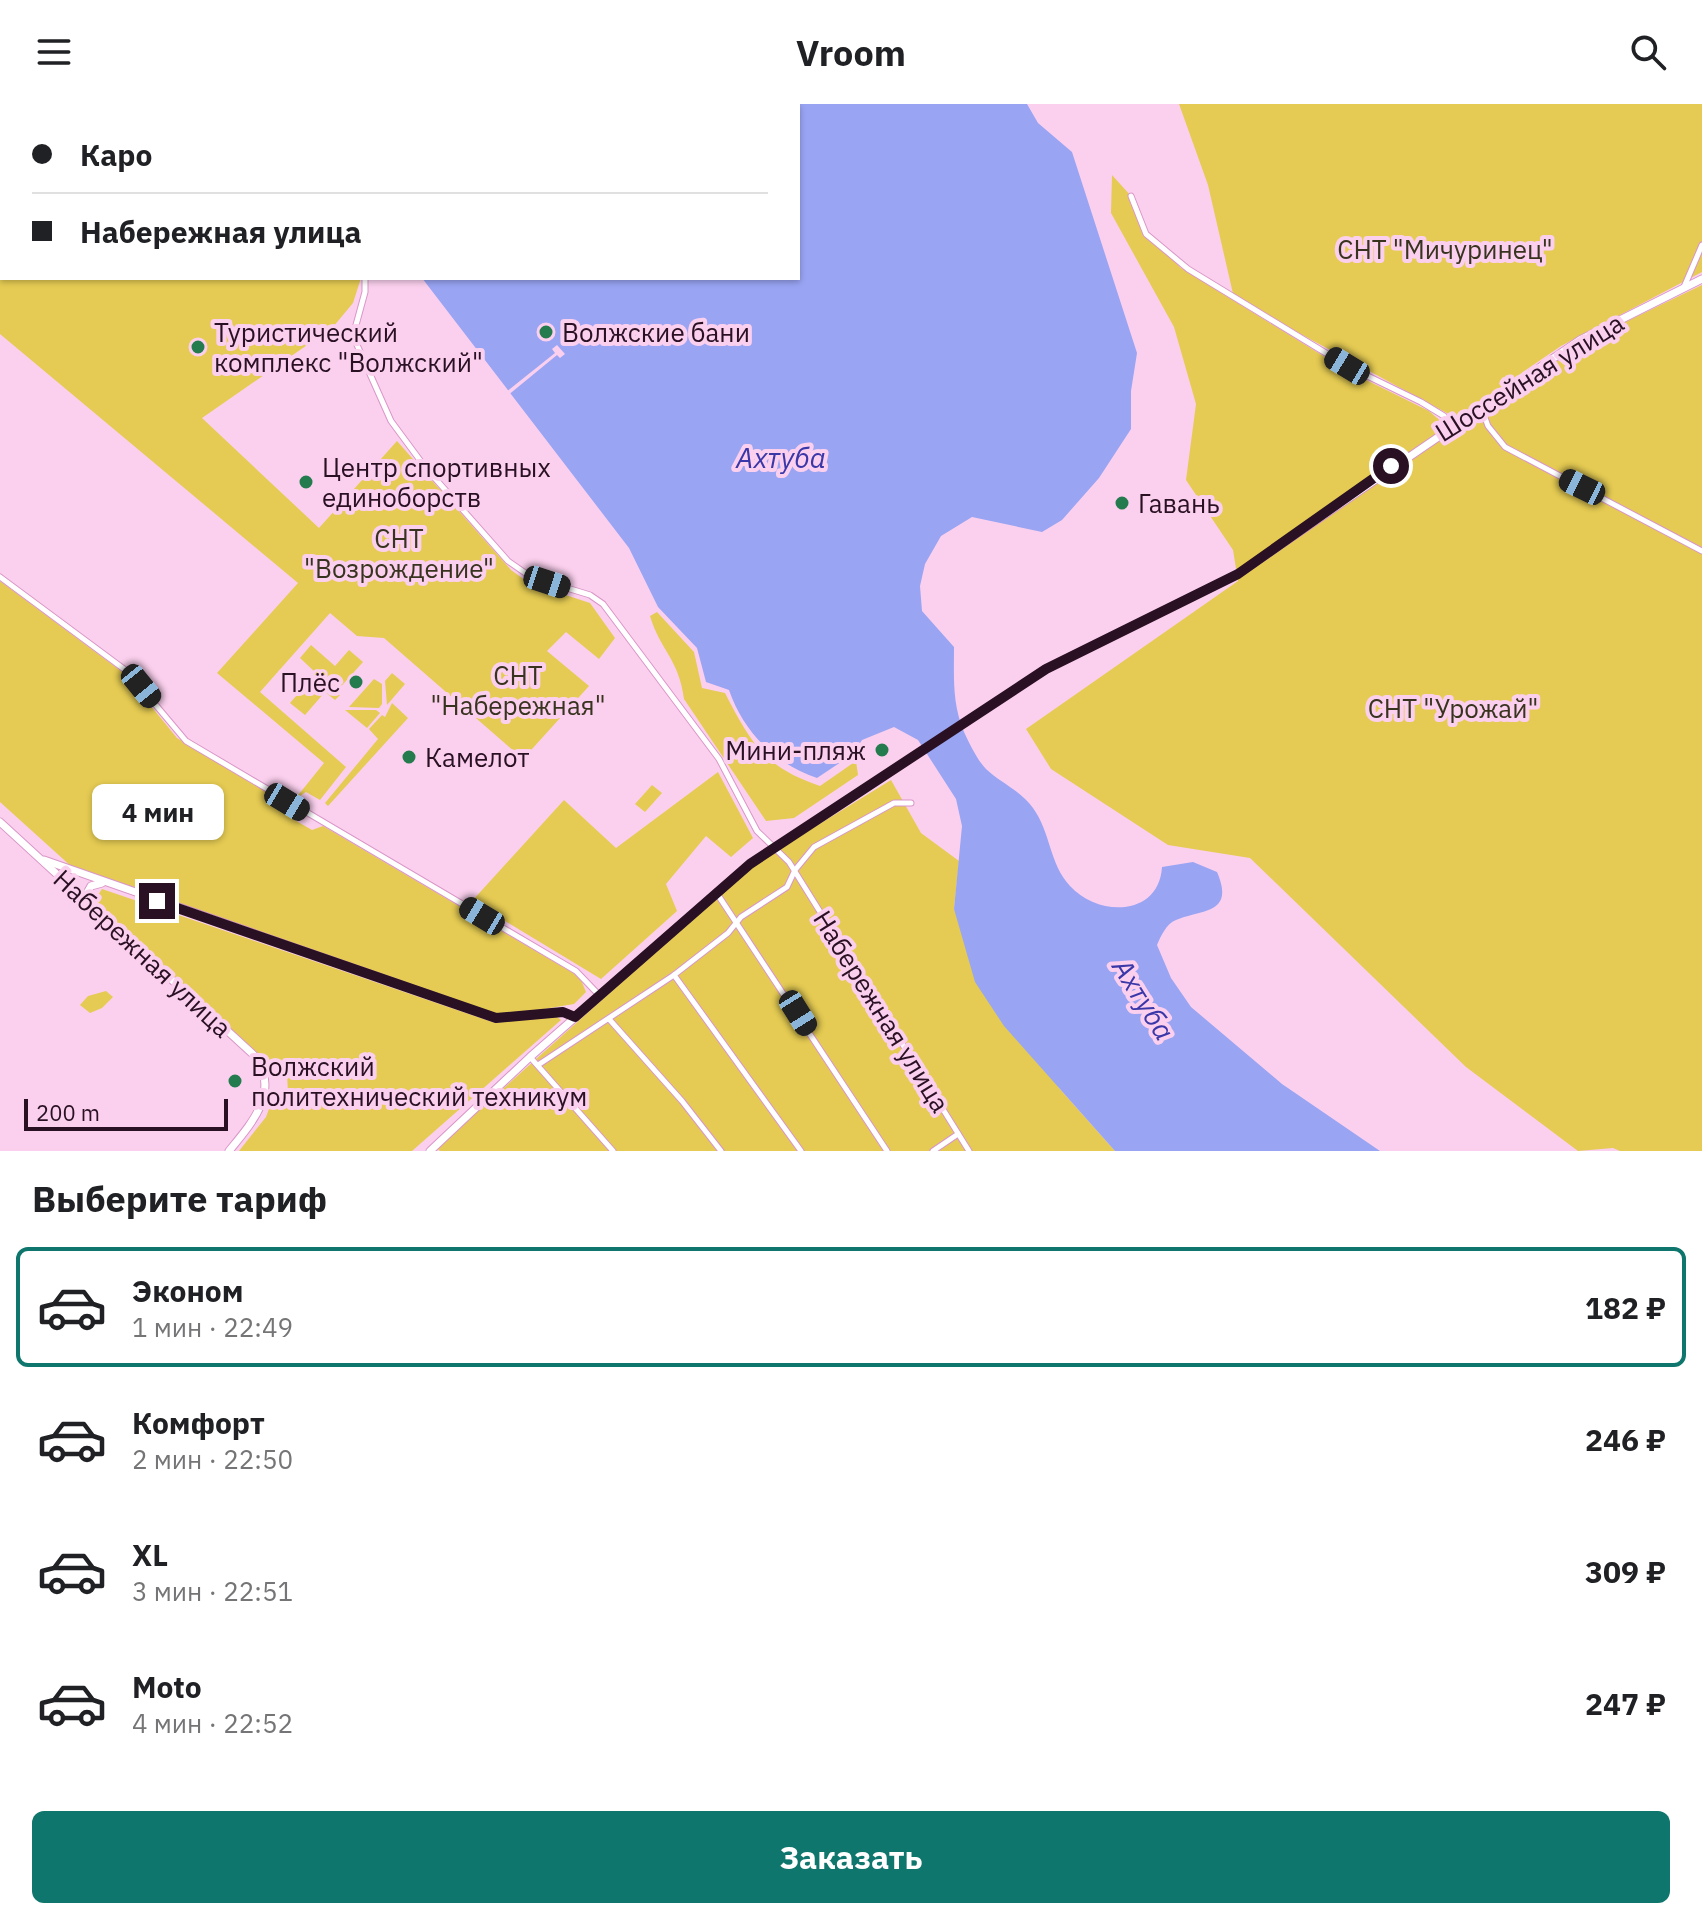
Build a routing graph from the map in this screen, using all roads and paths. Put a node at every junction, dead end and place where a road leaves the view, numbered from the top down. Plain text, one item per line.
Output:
1 (1131, 196) dead end
2 (1702, 245) edge
3 (1702, 279) edge
4 (365, 280) edge
5 (1683, 288) junction
6 (1481, 406) junction
7 (1451, 426) junction
8 (1702, 551) edge
9 (0, 577) edge
10 (911, 803) dead end
11 (0, 822) edge
12 (773, 849) junction
13 (44, 860) junction
14 (794, 872) junction
15 (104, 883) junction
16 (716, 892) junction
17 (89, 903) junction
18 (736, 920) junction
19 (674, 975) junction
20 (600, 996) junction
21 (575, 1017) junction
22 (609, 1019) junction
23 (530, 1057) junction
24 (538, 1065) junction
25 (958, 1134) junction
26 (229, 1151) edge
27 (430, 1151) edge
28 (613, 1151) edge
29 (721, 1151) edge
30 (801, 1151) edge
31 (887, 1151) edge
32 (933, 1151) edge
33 (969, 1151) edge

1 - 7 street
2 - 5 street
3 - 5 street, Шоссейная улица
4 - 12 street
5 - 6 street, Шоссейная улица
6 - 7 street, Шоссейная улица
6 - 8 street
7 - 12 street, Шоссейная улица
9 - 20 street
10 - 14 street
11 - 13 street, Набережная улица
12 - 14 street, Набережная улица
12 - 16 street, Шоссейная улица
13 - 15 street, Набережная улица
13 - 17 street, Набережная улица
14 - 18 street
14 - 25 street, Набережная улица
15 - 17 street
15 - 21 street, Набережная улица
16 - 18 street
16 - 20 street, Шоссейная улица
17 - 26 street, Набережная улица
18 - 19 street
18 - 31 street
19 - 22 street
19 - 30 street
20 - 21 street, Шоссейная улица
21 - 23 street, Шоссейная улица
22 - 24 street
22 - 29 street
23 - 24 street
23 - 27 street, Шоссейная улица
24 - 28 street
25 - 32 street
25 - 33 street, Набережная улица

